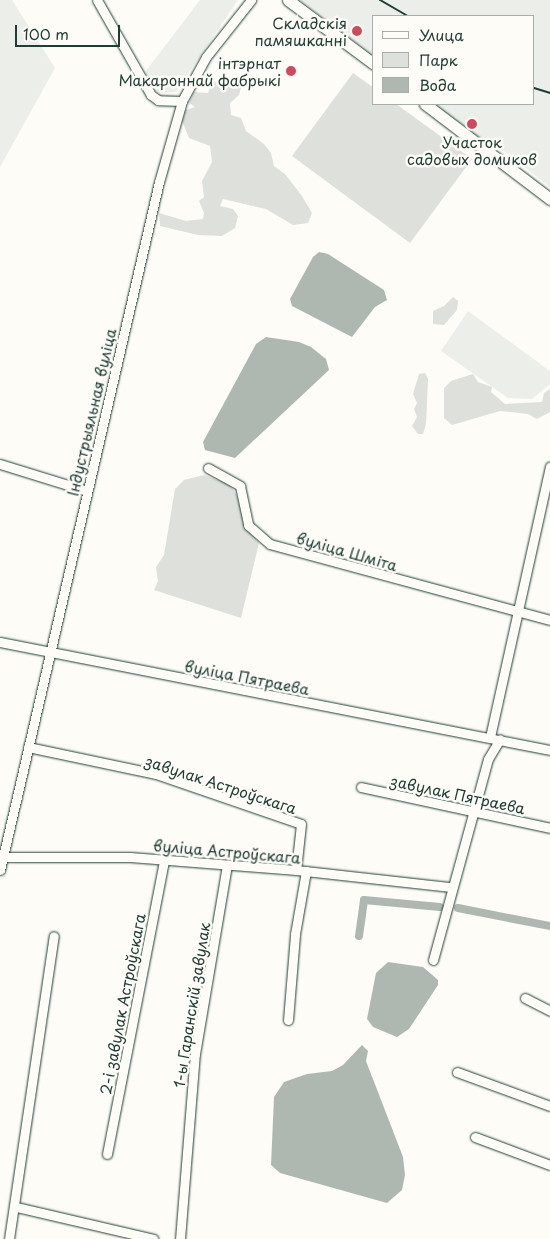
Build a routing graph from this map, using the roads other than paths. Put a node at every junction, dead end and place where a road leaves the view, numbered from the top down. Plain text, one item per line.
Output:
1 (97, 0) edge
2 (251, 0) edge
3 (288, 0) edge
4 (372, 63) edge
5 (182, 101) junction
6 (426, 105) edge
7 (550, 199) edge
8 (0, 464) edge
9 (550, 467) edge
10 (208, 468) dead end
11 (87, 491) junction
12 (520, 611) junction
13 (550, 620) edge
14 (0, 642) edge
15 (50, 654) junction
16 (490, 737) junction
17 (500, 739) junction
18 (28, 747) junction
19 (550, 750) edge
20 (361, 787) dead end
21 (474, 811) junction
22 (550, 828) edge
23 (2, 857) edge
24 (164, 860) junction
25 (227, 865) junction
26 (0, 870) edge
27 (301, 870) junction
28 (451, 887) junction
29 (54, 936) dead end
30 (433, 960) dead end
31 (526, 998) dead end
32 (550, 1011) edge
33 (288, 1020) dead end
34 (457, 1072) dead end
35 (550, 1106) edge
36 (475, 1138) dead end
37 (107, 1154) dead end
38 (550, 1164) edge
39 (16, 1207) junction
40 (9, 1239) edge
41 (153, 1239) edge
42 (180, 1239) edge

1 - 5 street
2 - 5 street, Індустрыяльная вуліца
3 - 4 main road
5 - 11 street, Індустрыяльная вуліца
6 - 7 main road
8 - 11 street
9 - 12 street
10 - 12 street, вуліца Шміта
11 - 15 street, Індустрыяльная вуліца
12 - 13 street, вуліца Шміта
12 - 16 street
14 - 15 street, вуліца Пятраева
15 - 16 street, вуліца Пятраева
15 - 18 street, Індустрыяльная вуліца
16 - 17 street, вуліца Пятраева
17 - 19 street, вуліца Пятраева
17 - 21 street
18 - 23 street, Індустрыяльная вуліца
18 - 27 street, завулак Астроўскага
20 - 21 street, завулак Пятраева
21 - 22 street, завулак Пятраева
21 - 28 street
23 - 24 street, вуліца Астроўскага
23 - 26 street, Індустрыяльная вуліца
24 - 25 street, вуліца Астроўскага
24 - 37 street, 2-і завулак Астроўскага
25 - 27 street, вуліца Астроўскага
25 - 42 street, 1-ы Гаранскій завулак
27 - 28 street, вуліца Астроўскага
27 - 33 street
28 - 30 street
29 - 39 street
31 - 32 street
34 - 35 street
36 - 38 street
39 - 40 street
39 - 41 street

